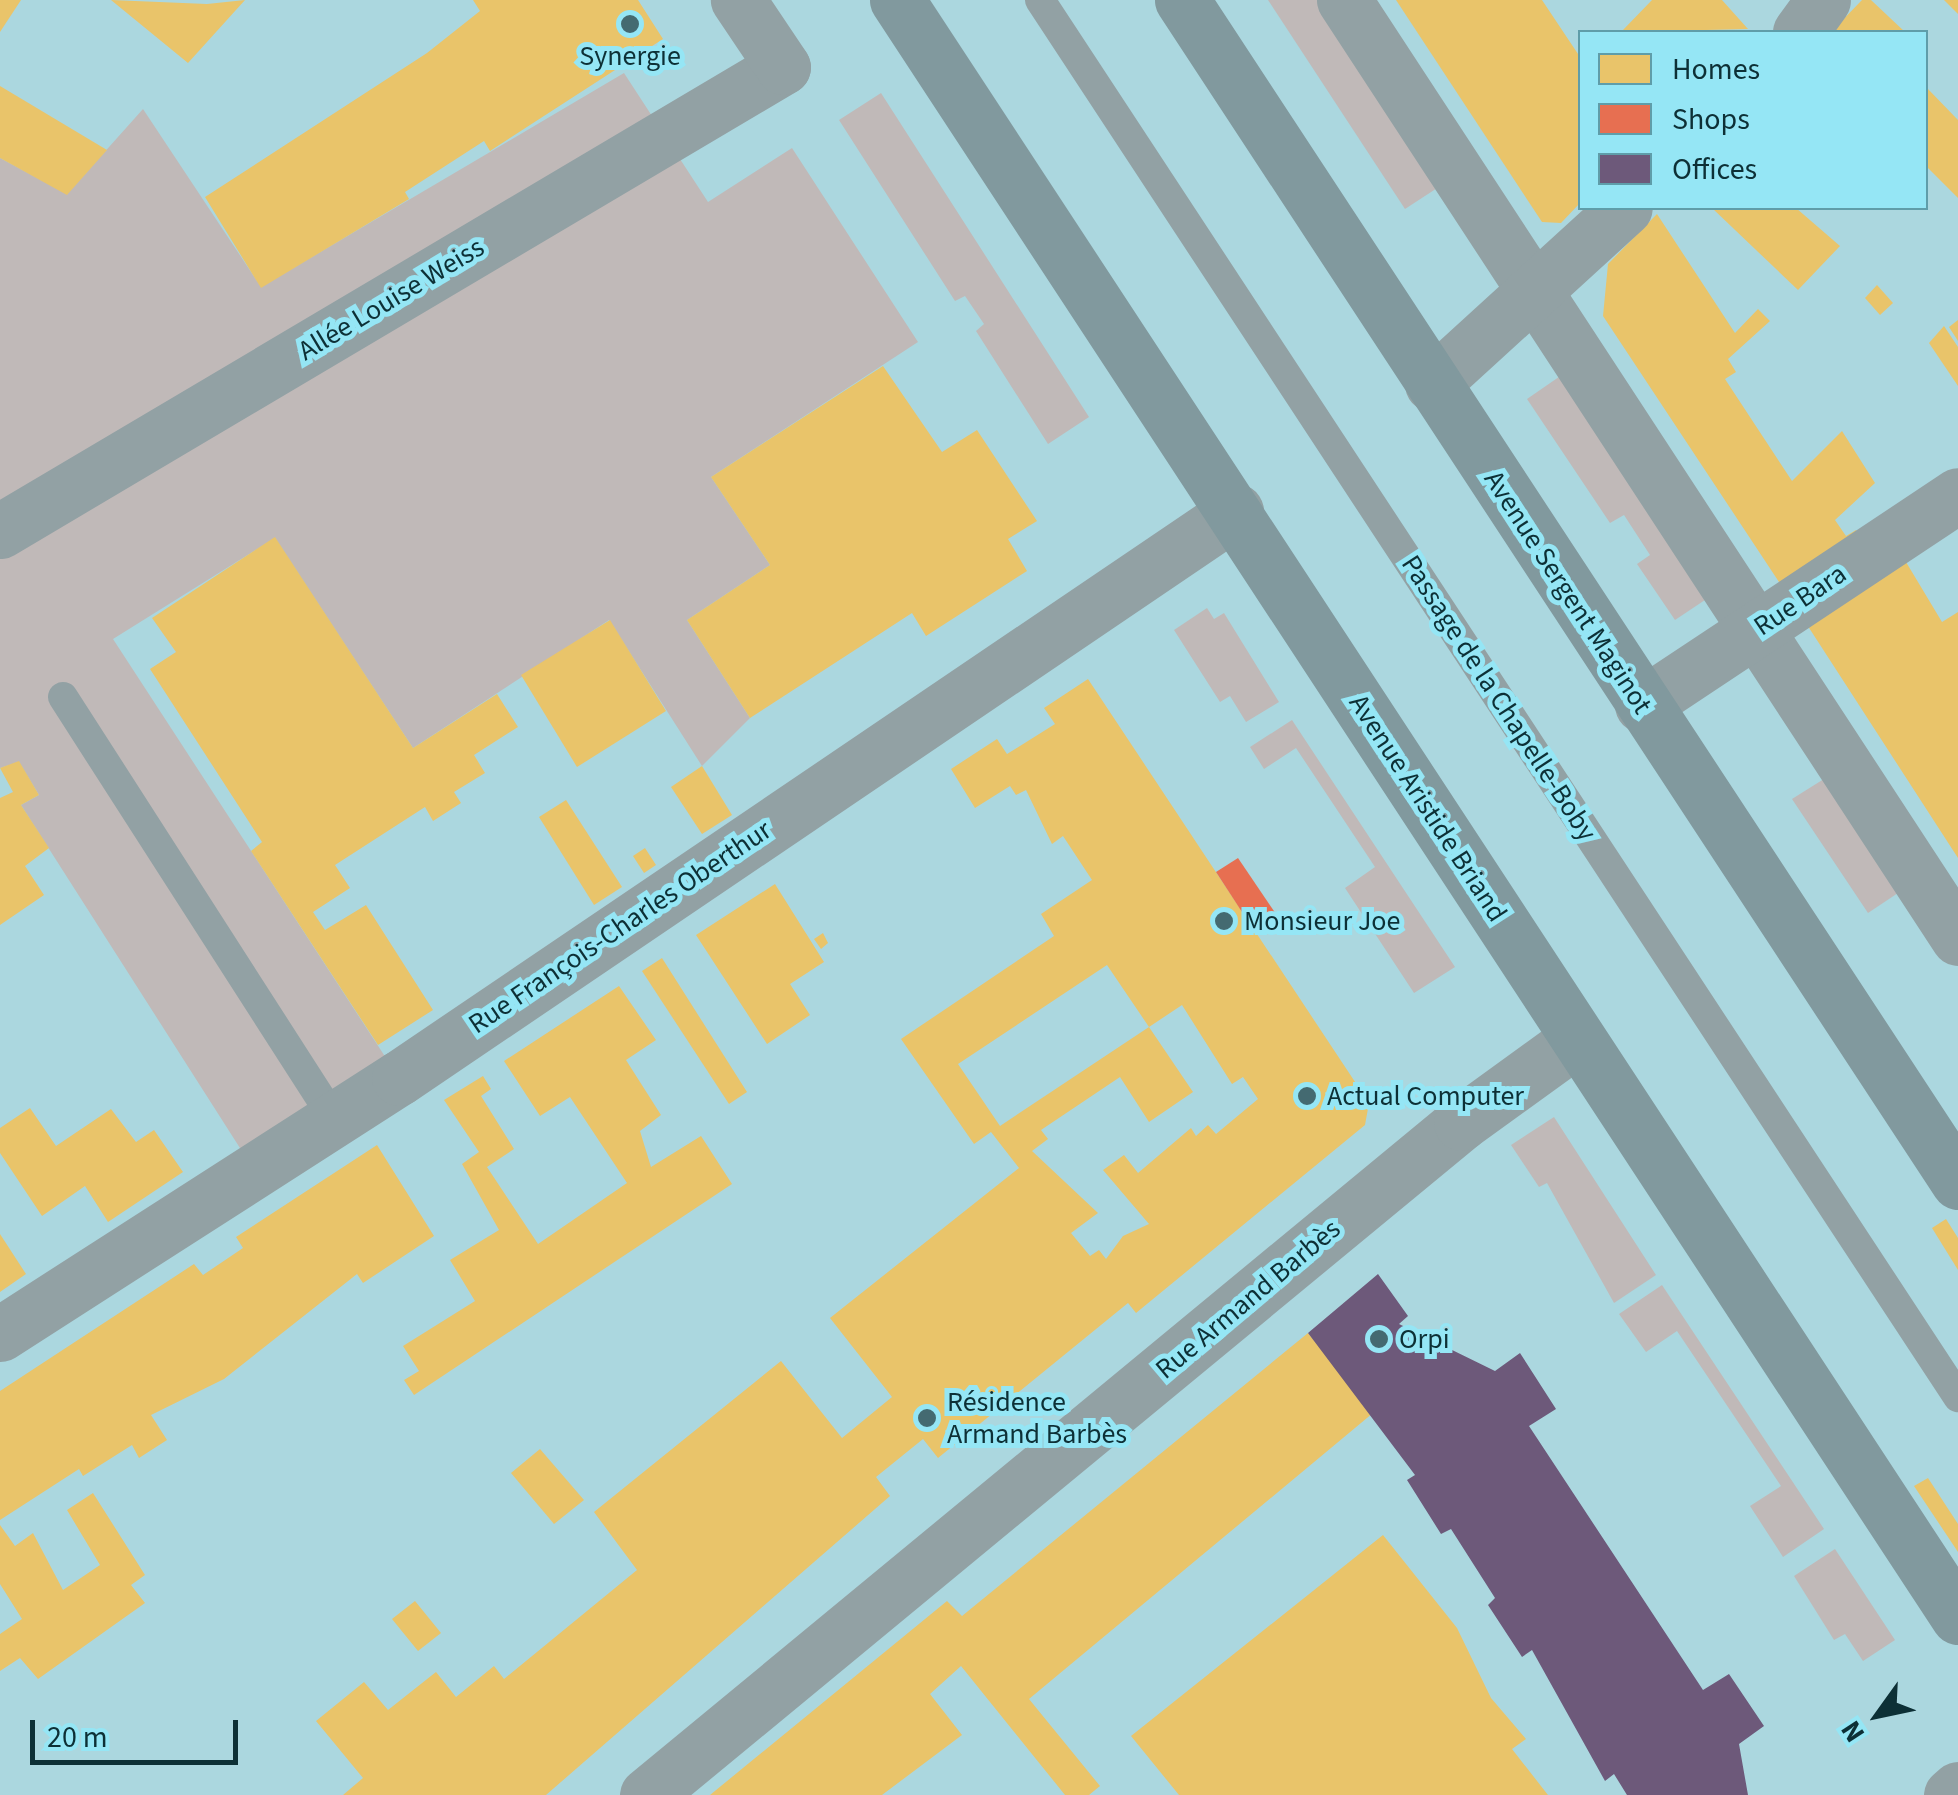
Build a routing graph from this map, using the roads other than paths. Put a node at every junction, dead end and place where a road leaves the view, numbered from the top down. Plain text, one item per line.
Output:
1 (738, 0) edge
2 (897, 0) edge
3 (1040, 0) edge
4 (1182, 0) edge
5 (1344, 0) edge
6 (1823, 0) edge
7 (1801, 30) edge
8 (1624, 210) edge
9 (1538, 294) junction
10 (1432, 384) junction
11 (1958, 495) edge
12 (1236, 511) junction
13 (0, 531) edge
14 (1757, 628) junction
15 (64, 696) dead end
16 (1642, 705) junction
17 (1958, 938) edge
18 (1577, 1039) junction
19 (334, 1119) junction
20 (1958, 1182) edge
21 (0, 1334) edge
22 (1958, 1397) edge
23 (1958, 1616) edge
24 (1958, 1789) edge
25 (647, 1795) edge
26 (1951, 1795) edge

1 - 13 street, Allée Louise Weiss
2 - 12 main road, Avenue Aristide Briand
3 - 22 lane, Passage de la Chapelle-Boby
4 - 10 main road, Avenue Sergent Maginot
5 - 9 street
6 - 7 street
8 - 9 street
9 - 10 street
9 - 14 street
10 - 16 main road, Avenue Sergent Maginot
11 - 14 street, Rue Bara
12 - 18 main road, Avenue Aristide Briand
12 - 19 street, Rue François-Charles Oberthur
14 - 16 street, Rue Bara
14 - 17 street
15 - 19 lane
16 - 20 main road, Avenue Sergent Maginot
18 - 23 main road, Avenue Aristide Briand
18 - 25 street, Rue Armand Barbès
19 - 21 street, Rue François-Charles Oberthur
24 - 26 street

